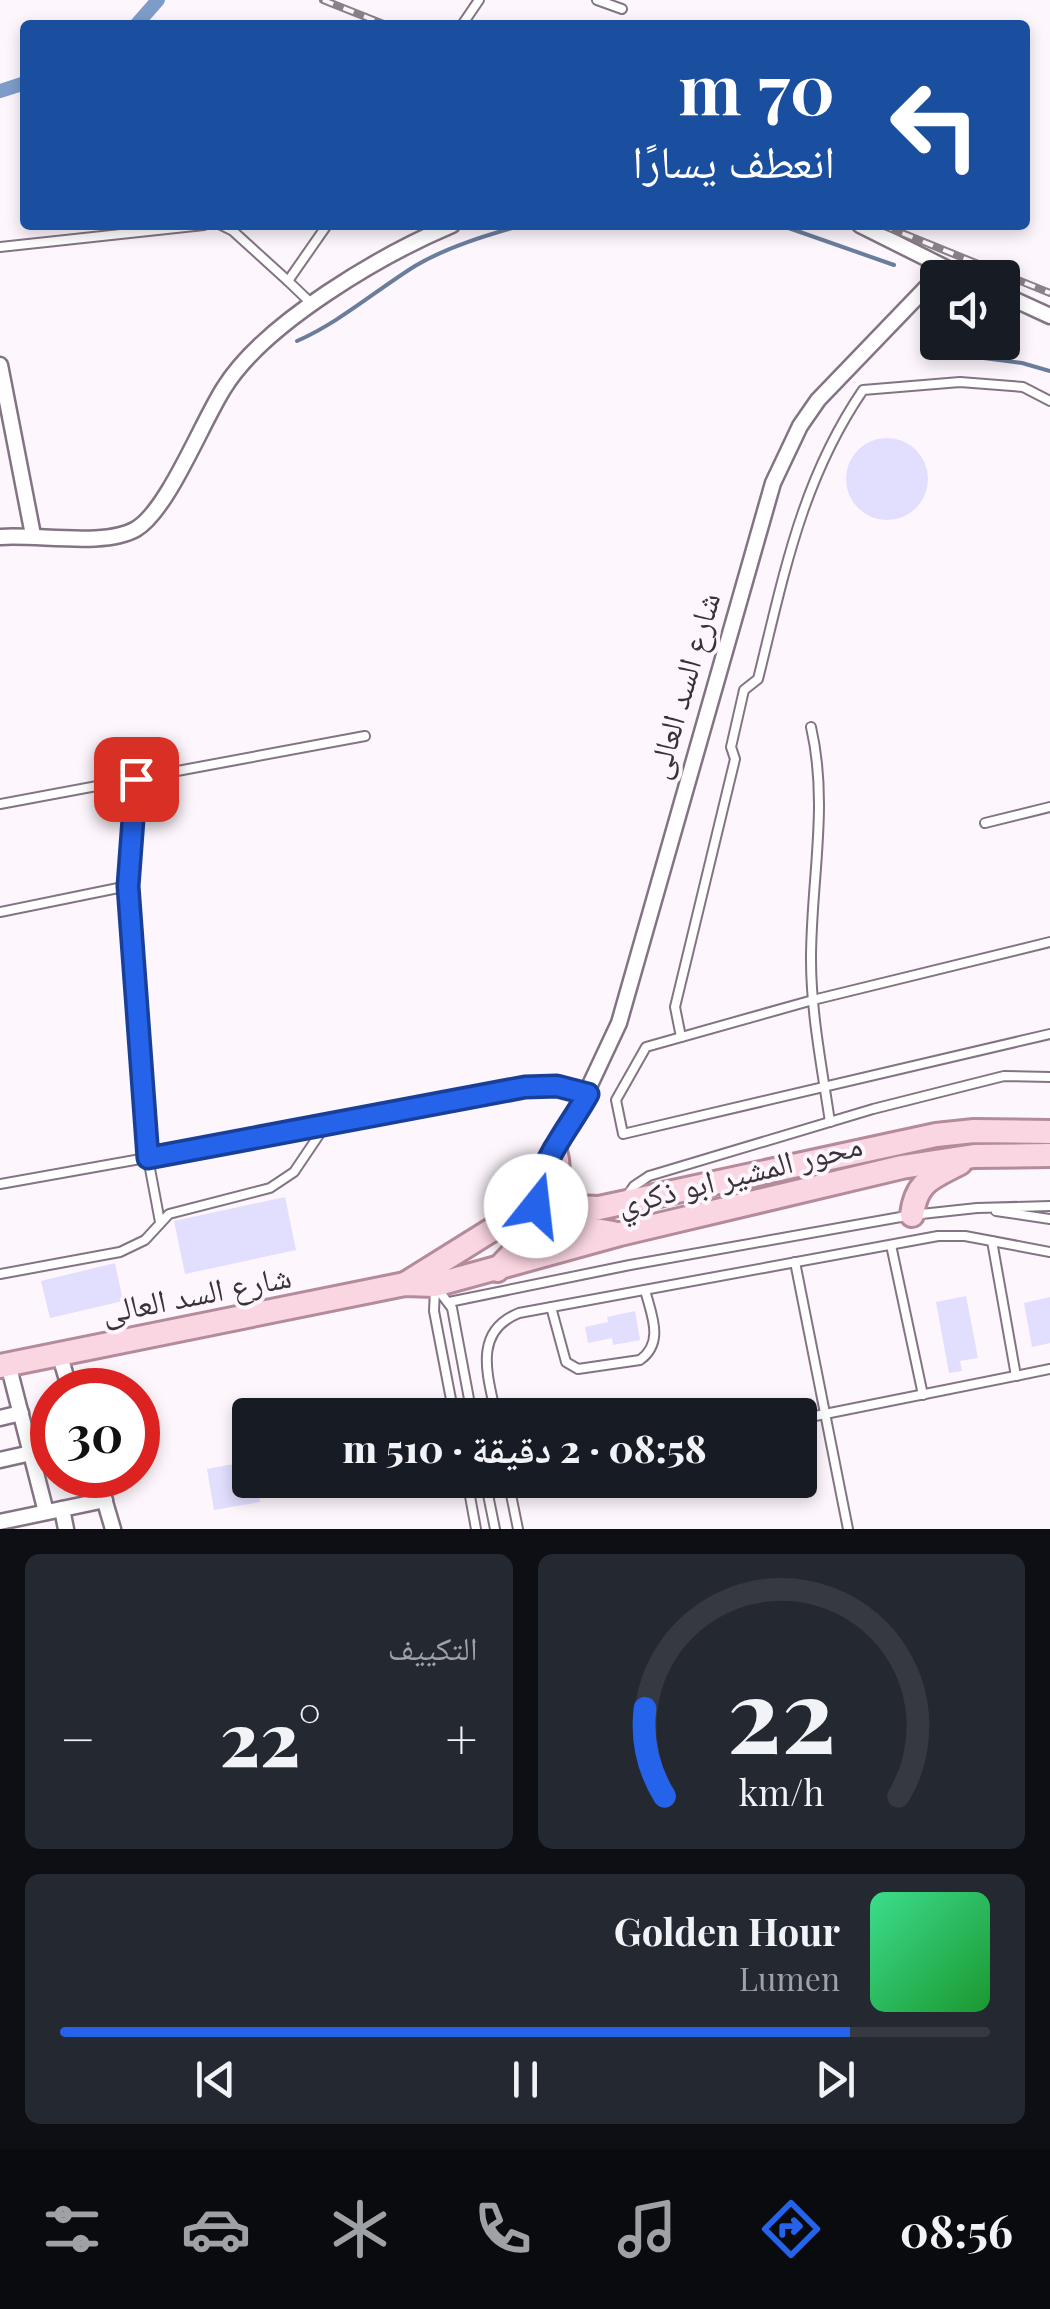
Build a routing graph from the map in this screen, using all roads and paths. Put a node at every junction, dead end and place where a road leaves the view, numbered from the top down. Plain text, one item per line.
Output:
1 (597, 0) edge
2 (622, 8) dead end
3 (158, 230) edge
4 (232, 230) edge
5 (324, 230) edge
6 (442, 230) edge
7 (870, 230) edge
8 (0, 247) edge
9 (929, 260) edge
10 (288, 281) junction
11 (920, 294) edge
12 (1020, 302) edge
13 (312, 304) junction
14 (1050, 316) edge
15 (0, 365) edge
16 (1050, 401) edge
17 (5, 422) edge
18 (16, 448) junction
19 (0, 451) edge
20 (33, 535) junction
21 (0, 536) edge
22 (810, 727) dead end
23 (365, 736) dead end
24 (136, 779) junction
25 (0, 804) edge
26 (1050, 807) edge
27 (985, 822) dead end
28 (128, 886) junction
29 (0, 912) edge
30 (1050, 942) edge
31 (813, 1000) junction
32 (1050, 1034) edge
33 (682, 1036) junction
34 (1050, 1077) edge
35 (825, 1086) junction
36 (588, 1094) junction
37 (830, 1122) junction
38 (325, 1126) junction
39 (1050, 1132) edge
40 (555, 1151) junction
41 (1050, 1154) edge
42 (974, 1156) junction
43 (148, 1158) junction
44 (0, 1184) edge
45 (624, 1203) junction
46 (1050, 1206) edge
47 (599, 1208) junction
48 (976, 1208) junction
49 (544, 1210) junction
50 (912, 1214) junction
51 (1050, 1219) edge
52 (160, 1222) junction
53 (499, 1225) junction
54 (620, 1234) junction
55 (992, 1241) junction
56 (891, 1244) junction
57 (1050, 1252) edge
58 (796, 1262) junction
59 (497, 1270) junction
60 (0, 1274) edge
61 (405, 1284) junction
62 (645, 1290) junction
63 (442, 1294) junction
64 (551, 1307) junction
65 (59, 1352) junction
66 (4, 1365) edge
67 (64, 1368) edge
68 (1050, 1370) edge
69 (1016, 1376) junction
70 (923, 1395) junction
71 (451, 1398) edge
72 (468, 1398) edge
73 (492, 1398) edge
74 (20, 1414) junction
75 (825, 1414) junction
76 (817, 1416) edge
77 (0, 1418) edge
78 (30, 1449) edge
79 (30, 1453) edge
80 (0, 1460) edge
81 (42, 1498) edge
82 (470, 1498) edge
83 (488, 1498) edge
84 (512, 1498) edge
85 (105, 1500) joint
86 (62, 1509) junction
87 (46, 1512) junction
88 (0, 1522) edge
89 (66, 1529) edge
90 (114, 1529) edge
91 (476, 1529) edge
92 (494, 1529) edge
93 (518, 1529) edge
94 (848, 1529) edge

1 - 2 lane
3 - 8 lane
4 - 10 lane
5 - 10 lane
6 - 13 street
7 - 9 street
10 - 13 lane
11 - 36 street, شارع السد العالى
12 - 14 street
13 - 20 street
15 - 17 street
16 - 33 lane
17 - 18 street
18 - 19 street
18 - 20 street
20 - 21 street
22 - 31 lane
23 - 24 lane
24 - 25 lane
24 - 28 lane
26 - 27 lane
28 - 29 lane
28 - 43 lane
30 - 31 lane
31 - 33 lane
31 - 35 lane
32 - 35 lane
33 - 35 lane
34 - 37 lane
35 - 37 lane
36 - 38 lane
36 - 40 street, شارع السد العالى
37 - 45 lane
38 - 43 lane
38 - 52 lane
39 - 45 main road, محور المشير ابو ذكري
40 - 47 main road
40 - 49 main road
40 - 53 street, شارع السد العالى
41 - 42 main road, محور المشير ابو ذكري
42 - 50 main road
42 - 54 main road, محور المشير ابو ذكري
43 - 44 lane
43 - 52 lane
45 - 47 main road, محور المشير ابو ذكري
46 - 48 lane
47 - 49 main road, محور المشير ابو ذكري
48 - 50 lane
48 - 51 lane
49 - 53 main road, محور المشير ابو ذكري
49 - 54 main road
49 - 59 main road
50 - 63 lane
52 - 60 lane
53 - 61 main road, محور المشير ابو ذكري
54 - 59 main road, محور المشير ابو ذكري
55 - 56 lane
55 - 57 lane
55 - 69 lane
56 - 58 lane
56 - 70 lane
58 - 62 lane
58 - 75 lane
59 - 63 main road, محور المشير ابو ذكري
61 - 63 main road, محور المشير ابو ذكري
61 - 65 main road, شارع السد العالى
62 - 64 lane
62 - 64 lane
63 - 71 lane
63 - 72 lane
64 - 73 lane
65 - 66 main road, شارع السد العالى
65 - 67 street
66 - 74 street
68 - 69 lane
69 - 70 lane
70 - 75 lane
74 - 77 street
74 - 78 street
75 - 76 lane
75 - 94 lane
79 - 80 street
81 - 87 street
82 - 91 lane
83 - 92 lane
84 - 93 lane
85 - 86 street
85 - 90 street
86 - 87 street
86 - 89 street
87 - 88 street

